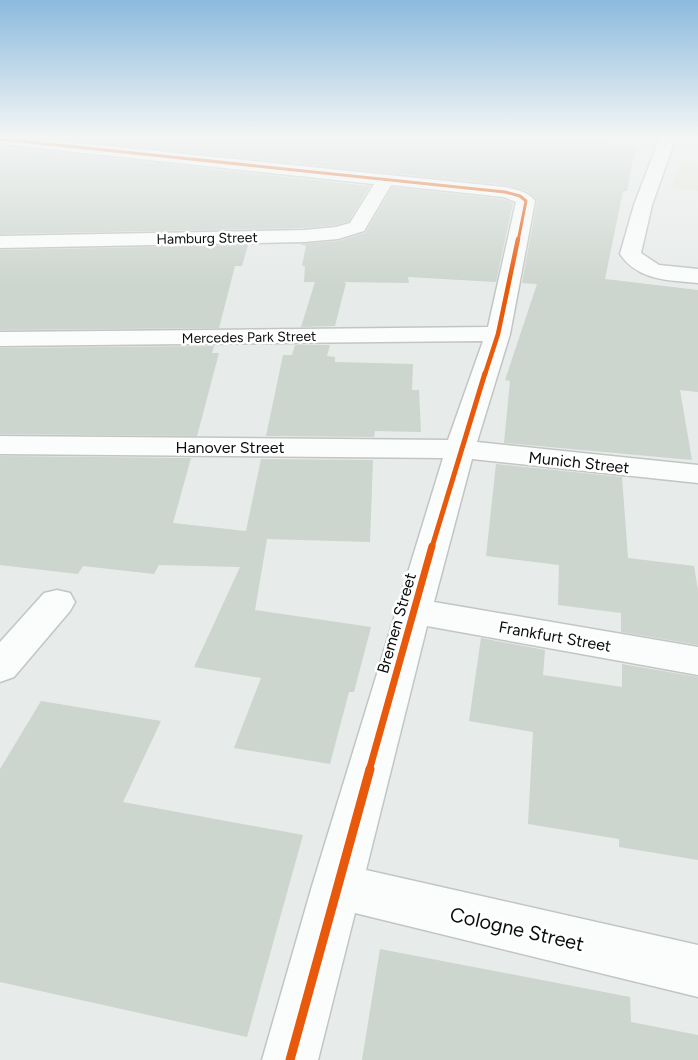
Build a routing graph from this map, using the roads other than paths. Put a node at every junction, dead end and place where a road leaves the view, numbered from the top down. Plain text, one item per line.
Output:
1 (381, 186) edge
2 (445, 186) edge
3 (650, 186) edge
4 (0, 242) edge
5 (698, 276) edge
6 (498, 334) junction
7 (0, 339) edge
8 (0, 445) edge
9 (460, 449) junction
10 (698, 474) edge
11 (57, 602) dead end
12 (413, 611) junction
13 (698, 661) edge
14 (0, 667) edge
15 (336, 886) junction
16 (698, 971) edge
17 (290, 1060) edge

1 - 4 street, Hamburg Street
2 - 6 street, Bremen Street
3 - 5 street
6 - 7 street, Mercedes Park Street
6 - 9 street, Bremen Street
8 - 9 street, Hanover Street
9 - 10 street, Munich Street
9 - 12 street, Bremen Street
11 - 14 street
12 - 13 street, Frankfurt Street
12 - 15 street, Bremen Street
15 - 16 street, Cologne Street
15 - 17 street, Bremen Street

